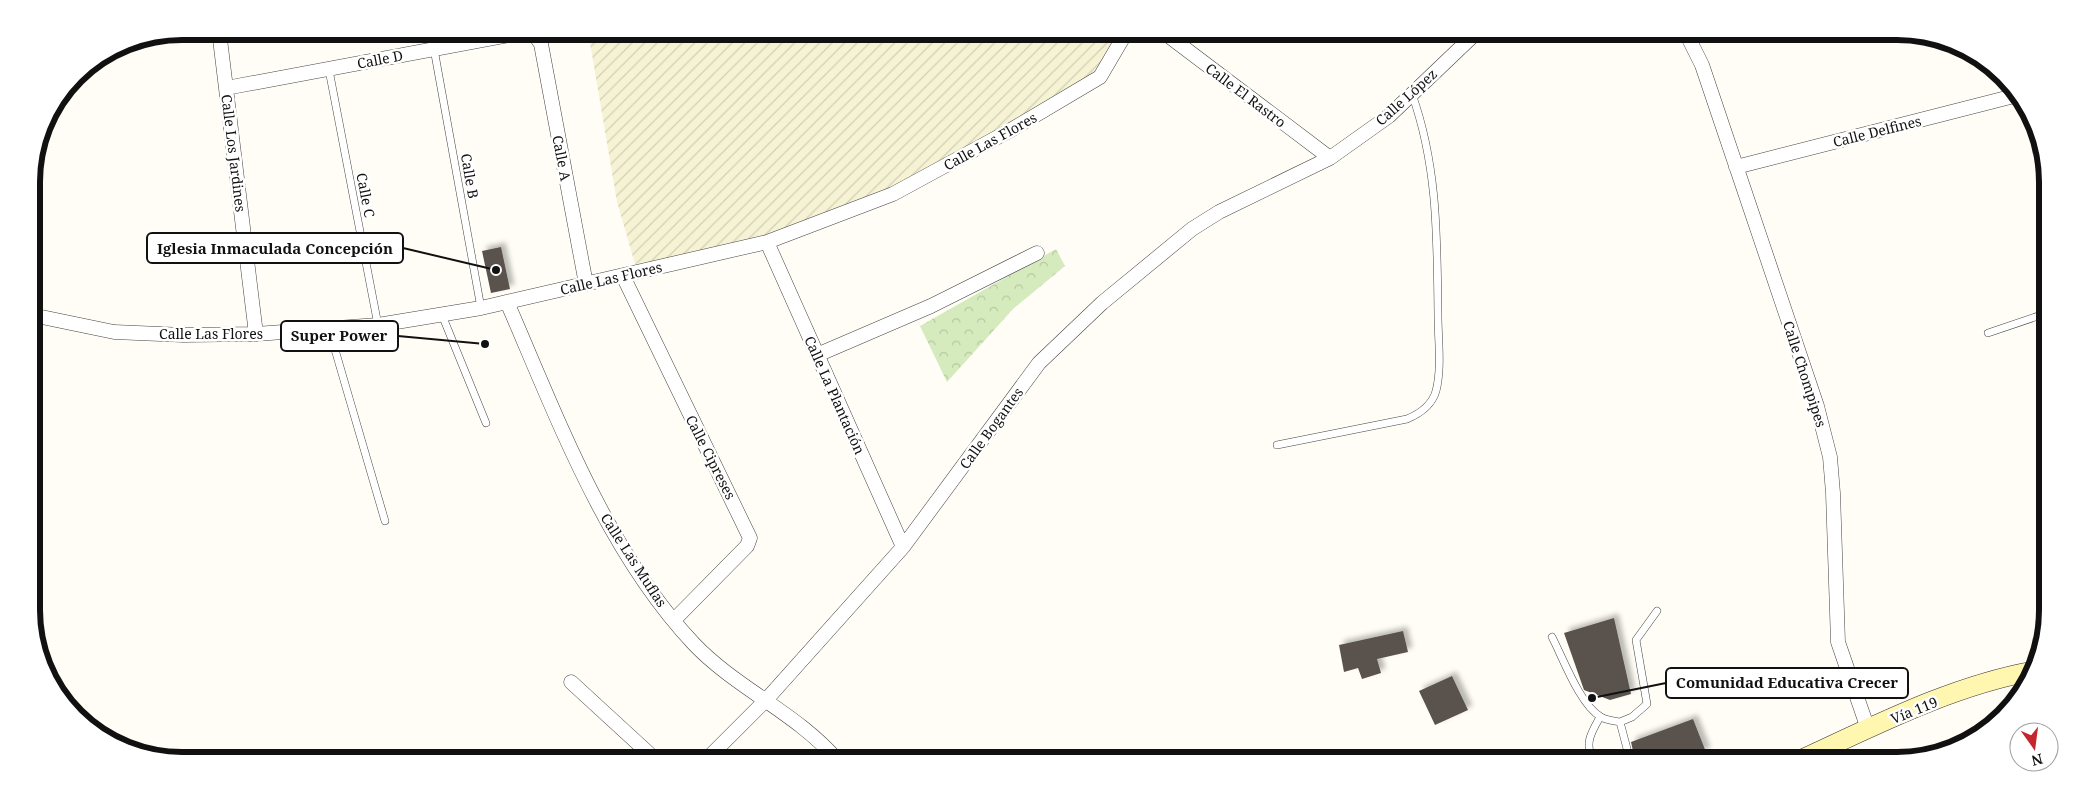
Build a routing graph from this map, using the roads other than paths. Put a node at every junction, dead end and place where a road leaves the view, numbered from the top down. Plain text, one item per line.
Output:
1 (220, 40) edge
2 (482, 40) edge
3 (538, 40) edge
4 (1122, 40) edge
5 (1174, 40) edge
6 (1468, 40) edge
7 (1690, 40) edge
8 (434, 49) junction
9 (329, 70) junction
10 (226, 88) junction
11 (1412, 93) junction
12 (2011, 97) edge
13 (1330, 158) junction
14 (1736, 167) junction
15 (767, 242) junction
16 (1036, 253) dead end
17 (623, 276) junction
18 (586, 284) junction
19 (507, 302) junction
20 (481, 308) junction
21 (442, 315) junction
22 (2039, 316) edge
23 (40, 317) edge
24 (378, 325) junction
25 (329, 329) junction
26 (1988, 333) dead end
27 (256, 334) junction
28 (817, 355) junction
29 (486, 423) dead end
30 (1277, 445) dead end
31 (385, 521) dead end
32 (903, 547) junction
33 (1657, 610) dead end
34 (674, 620) junction
35 (1552, 637) dead end
36 (2024, 673) edge
37 (571, 682) dead end
38 (766, 700) junction
39 (1600, 717) junction
40 (1620, 722) junction
41 (1868, 729) junction
42 (647, 752) edge
43 (714, 752) edge
44 (830, 752) edge
45 (1590, 752) edge
46 (1628, 752) edge
47 (1818, 752) edge

1 - 10 street, Calle Los Jardines
2 - 8 street, Calle D
3 - 18 street, Calle A
4 - 15 street, Calle Las Flores
5 - 13 street, Calle El Rastro
6 - 11 street, Calle López
7 - 14 street, Calle Chompipes
8 - 9 street, Calle D
8 - 20 lane, Calle B
9 - 10 street, Calle D
9 - 24 lane, Calle C
10 - 27 street, Calle Los Jardines
11 - 13 street, Calle López
11 - 30 lane
12 - 14 street, Calle Delfines
13 - 32 street, Calle Bogantes
14 - 41 street, Calle Chompipes
15 - 17 street, Calle Las Flores
15 - 28 street, Calle La Plantación
16 - 28 street
17 - 18 street, Calle Las Flores
17 - 34 street, Calle Cipreses
18 - 19 street, Calle Las Flores
19 - 20 street, Calle Las Flores
19 - 34 street, Calle Las Muflas
20 - 21 street, Calle Las Flores
21 - 24 street, Calle Las Flores
21 - 29 lane
22 - 26 lane
23 - 27 street, Calle Las Flores
24 - 25 street, Calle Las Flores
25 - 27 street, Calle Las Flores
25 - 31 lane
28 - 32 street, Calle La Plantación
32 - 38 street, Calle Bogantes
33 - 40 lane
34 - 38 street, Calle Las Muflas
35 - 39 lane
36 - 41 main road, Vía 119
37 - 42 street
38 - 43 street, Calle Bogantes
38 - 44 street, Calle Las Muflas
39 - 40 lane
39 - 45 lane
40 - 46 lane
41 - 47 main road, Vía 119

